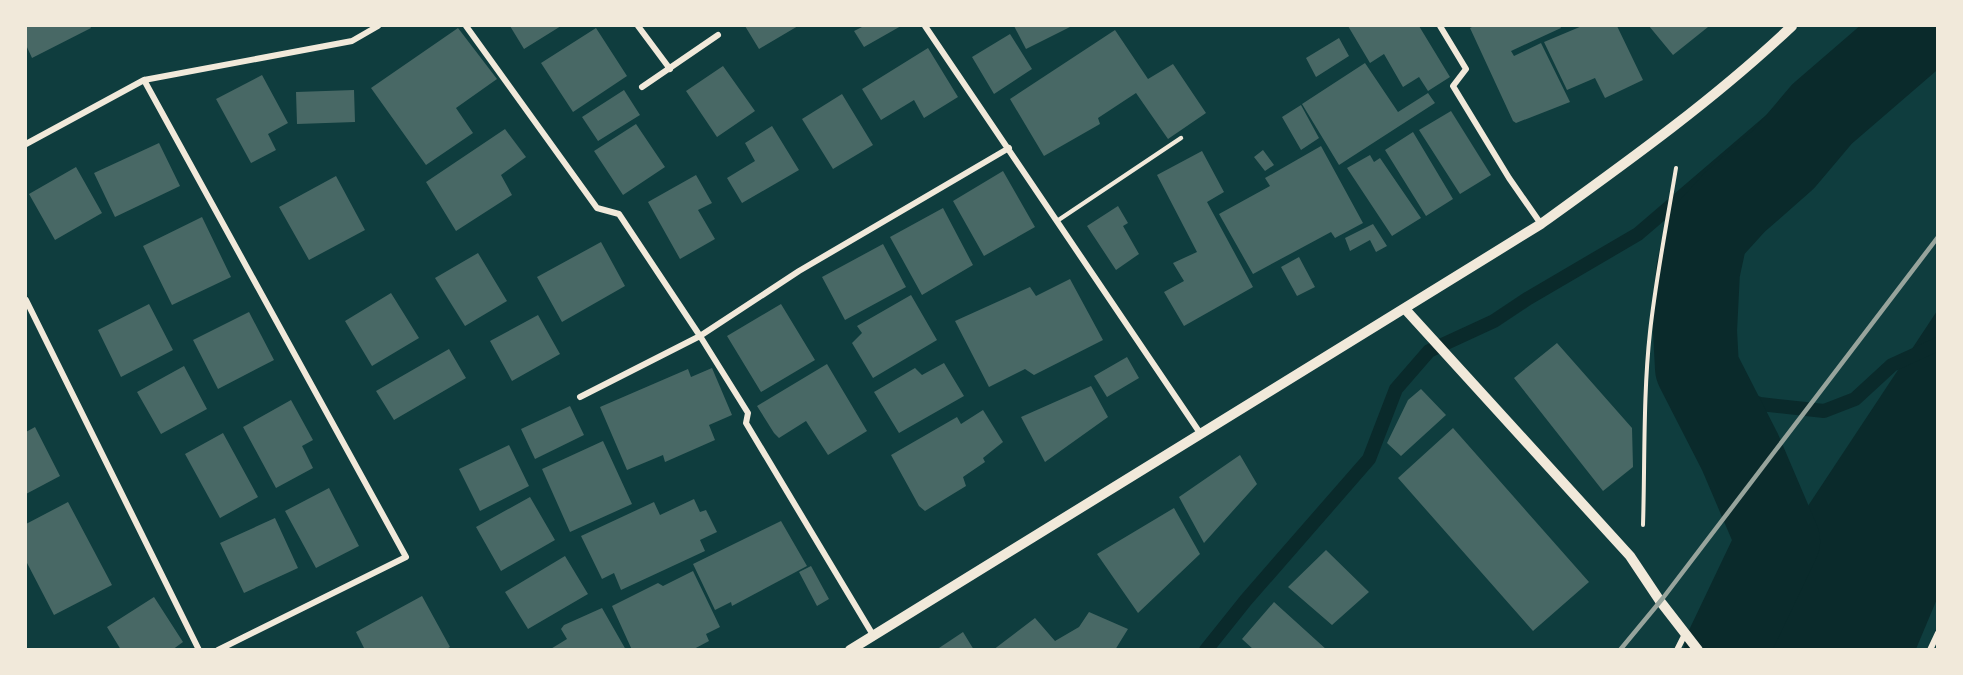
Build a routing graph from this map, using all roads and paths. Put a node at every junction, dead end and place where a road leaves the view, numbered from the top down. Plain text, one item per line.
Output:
1 (378, 26) edge
2 (466, 26) edge
3 (638, 26) edge
4 (925, 26) edge
5 (1440, 26) edge
6 (1792, 26) edge
7 (718, 34) dead end
8 (670, 69) junction
9 (144, 80) junction
10 (642, 87) dead end
11 (1180, 138) dead end
12 (26, 144) edge
13 (1008, 148) junction
14 (1676, 168) dead end
15 (1057, 221) junction
16 (1541, 224) junction
17 (26, 300) edge
18 (1405, 309) junction
19 (700, 336) junction
20 (580, 397) dead end
21 (1200, 433) junction
22 (1643, 530) dead end
23 (1938, 633) edge
24 (1685, 634) junction
25 (873, 635) junction
26 (199, 650) edge
27 (218, 650) edge
28 (850, 650) edge
29 (1677, 650) edge
30 (1698, 650) edge
31 (1930, 650) edge

1 - 9 street
2 - 19 street
3 - 8 street
4 - 13 street
5 - 16 street
6 - 16 street
7 - 8 street
8 - 10 street
9 - 12 street
9 - 27 street
11 - 15 lane
13 - 15 street
13 - 19 street
14 - 22 path
15 - 21 street
16 - 18 street
17 - 26 street
18 - 21 street
18 - 24 street
19 - 20 street
19 - 25 street
21 - 25 street
23 - 31 street
24 - 29 street
24 - 30 street
25 - 28 street

